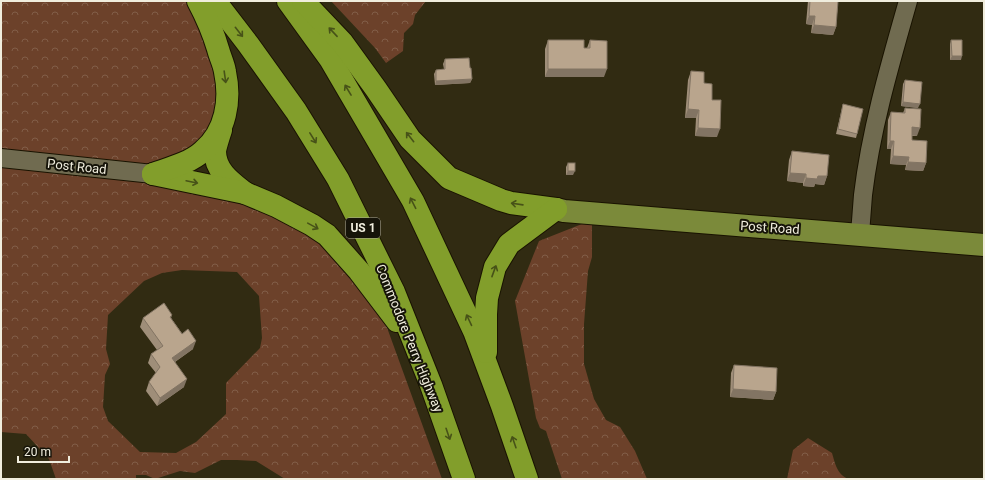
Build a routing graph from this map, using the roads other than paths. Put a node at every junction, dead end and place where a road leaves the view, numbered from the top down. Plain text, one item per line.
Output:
1 (198, 1) edge
2 (214, 1) edge
3 (288, 1) edge
4 (303, 1) edge
5 (908, 1) edge
6 (221, 129) junction
7 (1, 158) edge
8 (153, 174) junction
9 (245, 193) junction
10 (556, 209) junction
11 (860, 234) junction
12 (984, 245) edge
13 (418, 354) junction
14 (487, 365) junction
15 (464, 479) edge
16 (527, 479) edge

1 -> 6 highway
2 -> 13 highway, Commodore Perry Highway / US 1
14 -> 3 highway
10 -> 4 highway
5 - 11 street
6 - 8 highway
6 - 9 highway
7 - 8 street, Post Road
8 -> 9 highway
9 -> 13 highway
10 - 11 main road, Post Road
14 -> 10 highway
11 - 12 main road, Post Road
13 -> 15 highway, Commodore Perry Highway / US 1
16 -> 14 highway

